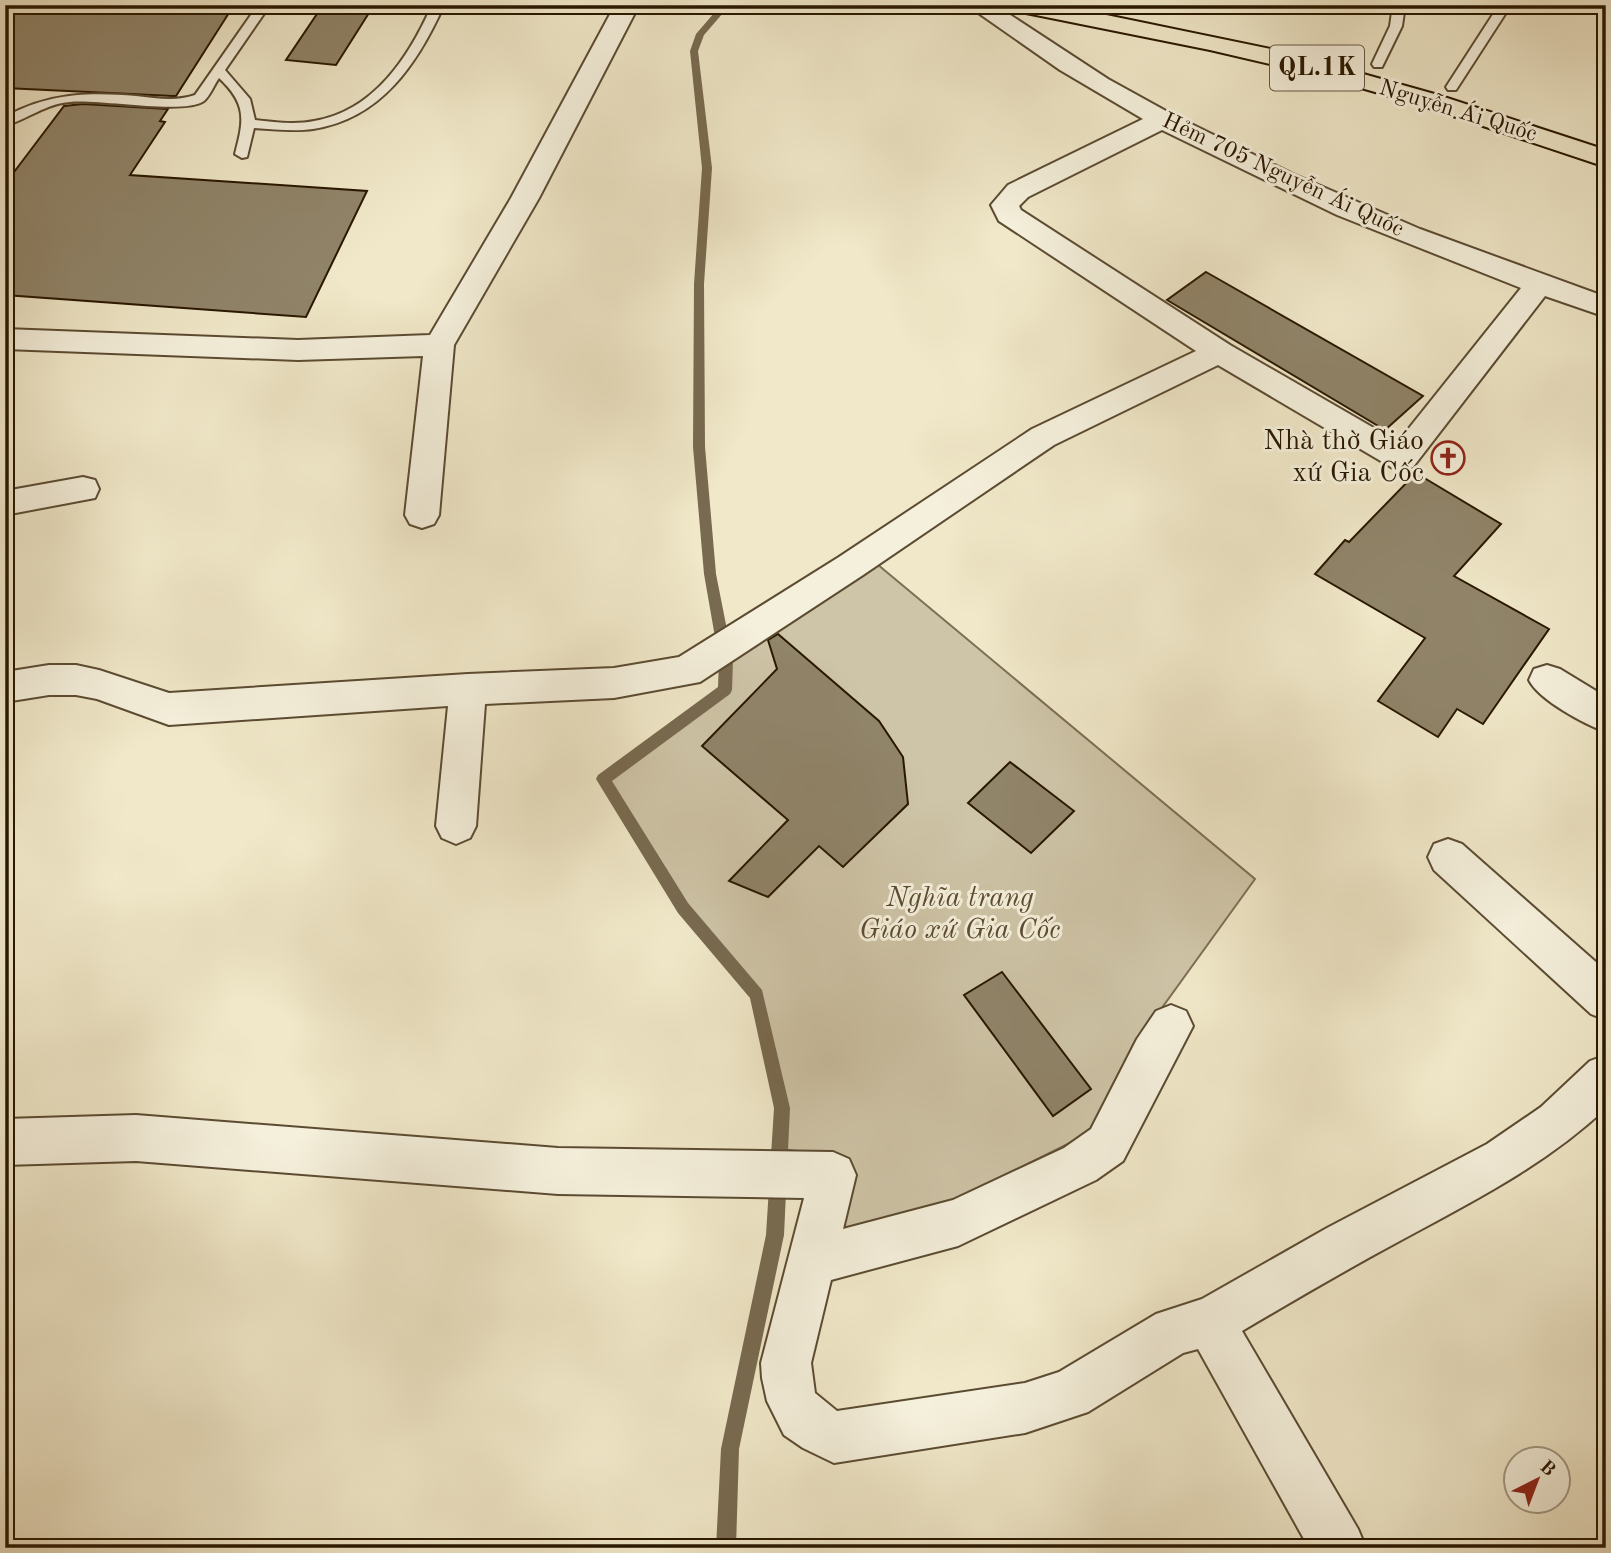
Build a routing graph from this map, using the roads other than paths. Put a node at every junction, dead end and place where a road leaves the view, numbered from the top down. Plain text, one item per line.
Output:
1 (264, 5) edge
2 (438, 5) edge
3 (627, 5) edge
4 (979, 5) edge
5 (1021, 5) edge
6 (1116, 5) edge
7 (1399, 5) edge
8 (1505, 5) edge
9 (1378, 64) junction
10 (218, 71) junction
11 (1452, 86) junction
12 (1164, 119) junction
13 (5, 122) edge
14 (250, 124) junction
15 (1606, 137) edge
16 (242, 154) dead end
17 (1606, 159) edge
18 (1539, 285) junction
19 (1606, 307) edge
20 (5, 339) edge
21 (439, 345) junction
22 (1219, 352) junction
23 (83, 489) dead end
24 (5, 503) edge
25 (422, 515) dead end
26 (1547, 680) dead end
27 (5, 687) edge
28 (468, 689) junction
29 (1606, 716) edge
30 (456, 826) dead end
31 (1448, 858) dead end
32 (1606, 999) edge
33 (1171, 1026) dead end
34 (1606, 1077) edge
35 (5, 1142) edge
36 (811, 1261) junction
37 (1210, 1322) junction
38 (1339, 1548) edge

1 - 10 lane
2 - 14 lane
3 - 21 street
4 - 12 street, Hẻm 705 Nguyễn Ái Quốc
5 - 17 main road, Nguyễn Ái Quốc / QL.1K
6 - 9 main road, Nguyễn Ái Quốc / QL.1K
7 - 9 lane
8 - 11 lane
9 - 11 main road, Nguyễn Ái Quốc / QL.1K
10 - 13 lane
10 - 14 lane
11 - 15 main road, Nguyễn Ái Quốc / QL.1K
12 - 18 street, Hẻm 705 Nguyễn Ái Quốc
12 - 22 street
14 - 16 lane
18 - 19 street, Hẻm 705 Nguyễn Ái Quốc
18 - 22 street
20 - 21 street
21 - 25 street
22 - 28 street
23 - 24 street
26 - 29 street
27 - 28 street
28 - 30 street
31 - 32 street
33 - 36 street
34 - 37 street
35 - 36 street
36 - 37 street
37 - 38 street

